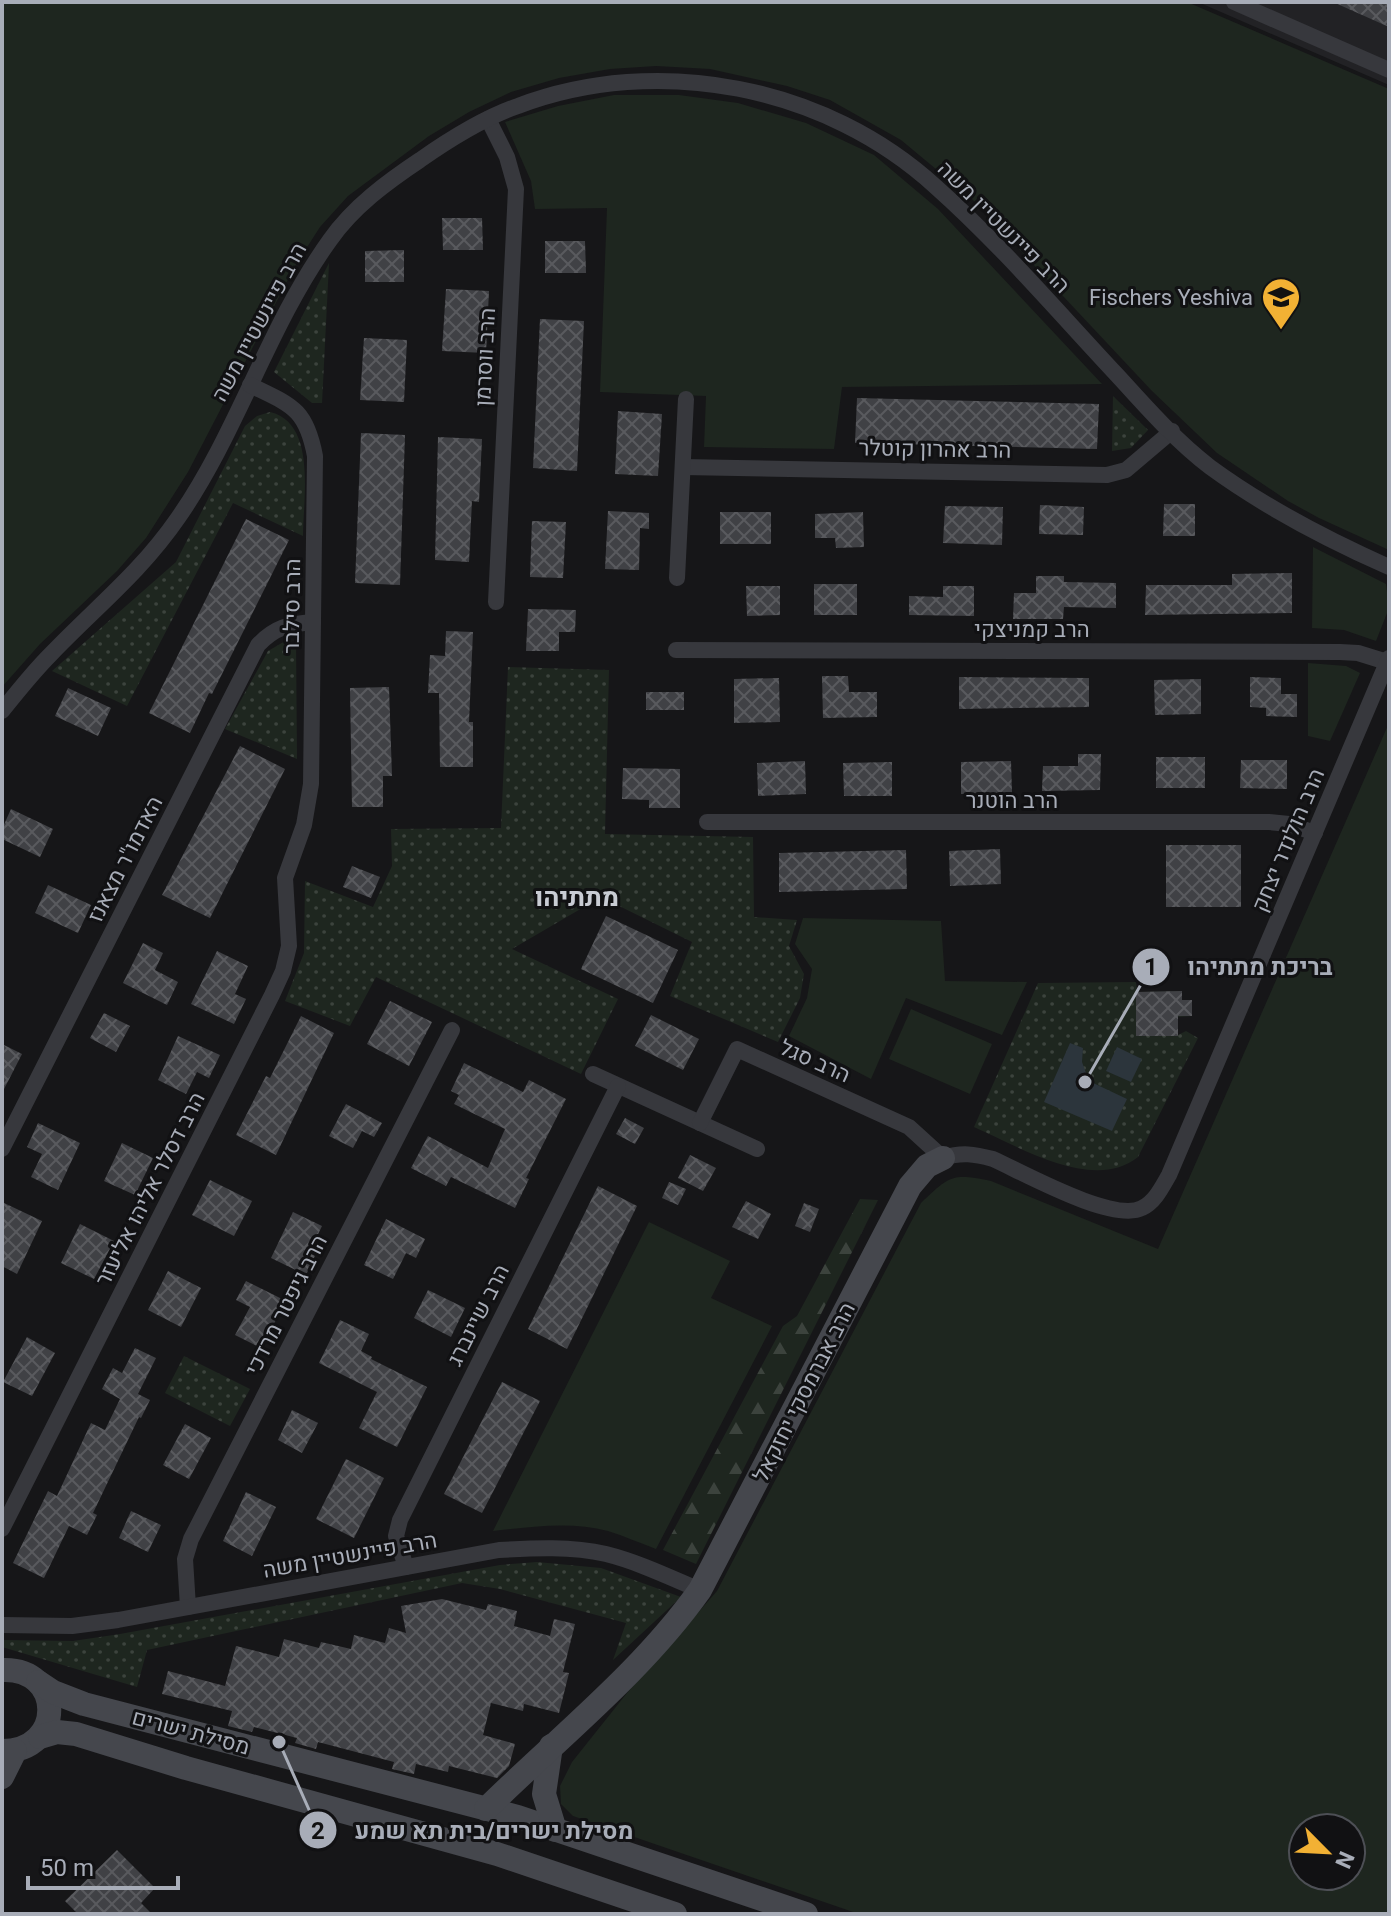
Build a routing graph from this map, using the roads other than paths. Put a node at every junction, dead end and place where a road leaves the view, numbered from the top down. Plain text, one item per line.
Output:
1 (1234, 2) edge
2 (1389, 70) edge
3 (488, 119) junction
4 (250, 385) junction
5 (686, 399) dead end
6 (1172, 431) junction
7 (683, 467) junction
8 (1389, 567) edge
9 (677, 578) dead end
10 (496, 602) dead end
11 (313, 622) junction
12 (676, 650) dead end
13 (1388, 660) edge
14 (2, 711) edge
15 (707, 822) dead end
16 (1315, 833) junction
17 (291, 857) joint
18 (452, 1030) dead end
19 (593, 1074) dead end
20 (618, 1086) junction
21 (700, 1123) junction
22 (2, 1149) edge
23 (757, 1149) dead end
24 (943, 1158) junction
25 (2, 1529) edge
26 (406, 1567) junction
27 (700, 1590) junction
28 (188, 1607) junction
29 (2, 1625) edge
30 (2, 1670) edge
31 (38, 1682) junction
32 (40, 1737) junction
33 (551, 1746) junction
34 (9, 1751) edge
35 (2, 1777) edge
36 (486, 1809) junction
37 (555, 1830) junction
38 (675, 1914) edge
39 (806, 1914) edge

1 - 2 street
3 - 4 street, הרב פיינשטיין משה
3 - 6 street, הרב פיינשטיין משה
3 - 10 street, הרב ווסרמן
4 - 11 street, הרב סילבר
4 - 14 street, הרב פיינשטיין משה
5 - 7 street
6 - 7 street, הרב אהרון קוטלר
6 - 8 street, הרב פיינשטיין משה
7 - 9 street
11 - 17 street, הרב סילבר
11 - 22 street, האדמו"ר מצאנז
12 - 13 street, הרב קמניצקי
13 - 16 street, הרב הולנדר יצחק
15 - 16 street, הרב הוטנר
16 - 24 street, הרב הולנדר יצחק
17 - 25 street, הרב דסלר אליהו אליעזר
18 - 28 street, הרב גיפטר מרדכי
19 - 20 street
20 - 21 street
20 - 26 street, הרב שיינברג
21 - 23 street
21 - 24 street, הרב סגל
24 - 27 street, הרב אברמסקי יחזקאל
26 - 27 street, הרב פיינשטיין משה
26 - 28 street, הרב פיינשטיין משה
27 - 33 street, הרב אברמסקי יחזקאל
28 - 29 street, הרב פיינשטיין משה
30 - 31 street, מסילת ישרים
31 - 32 street
31 - 36 street, מסילת ישרים
32 - 34 street
32 - 38 street, מסילת ישרים
33 - 36 street, הרב אברמסקי יחזקאל
33 - 37 street
34 - 35 street
36 - 37 street, מסילת ישרים
37 - 39 street, מסילת ישרים

